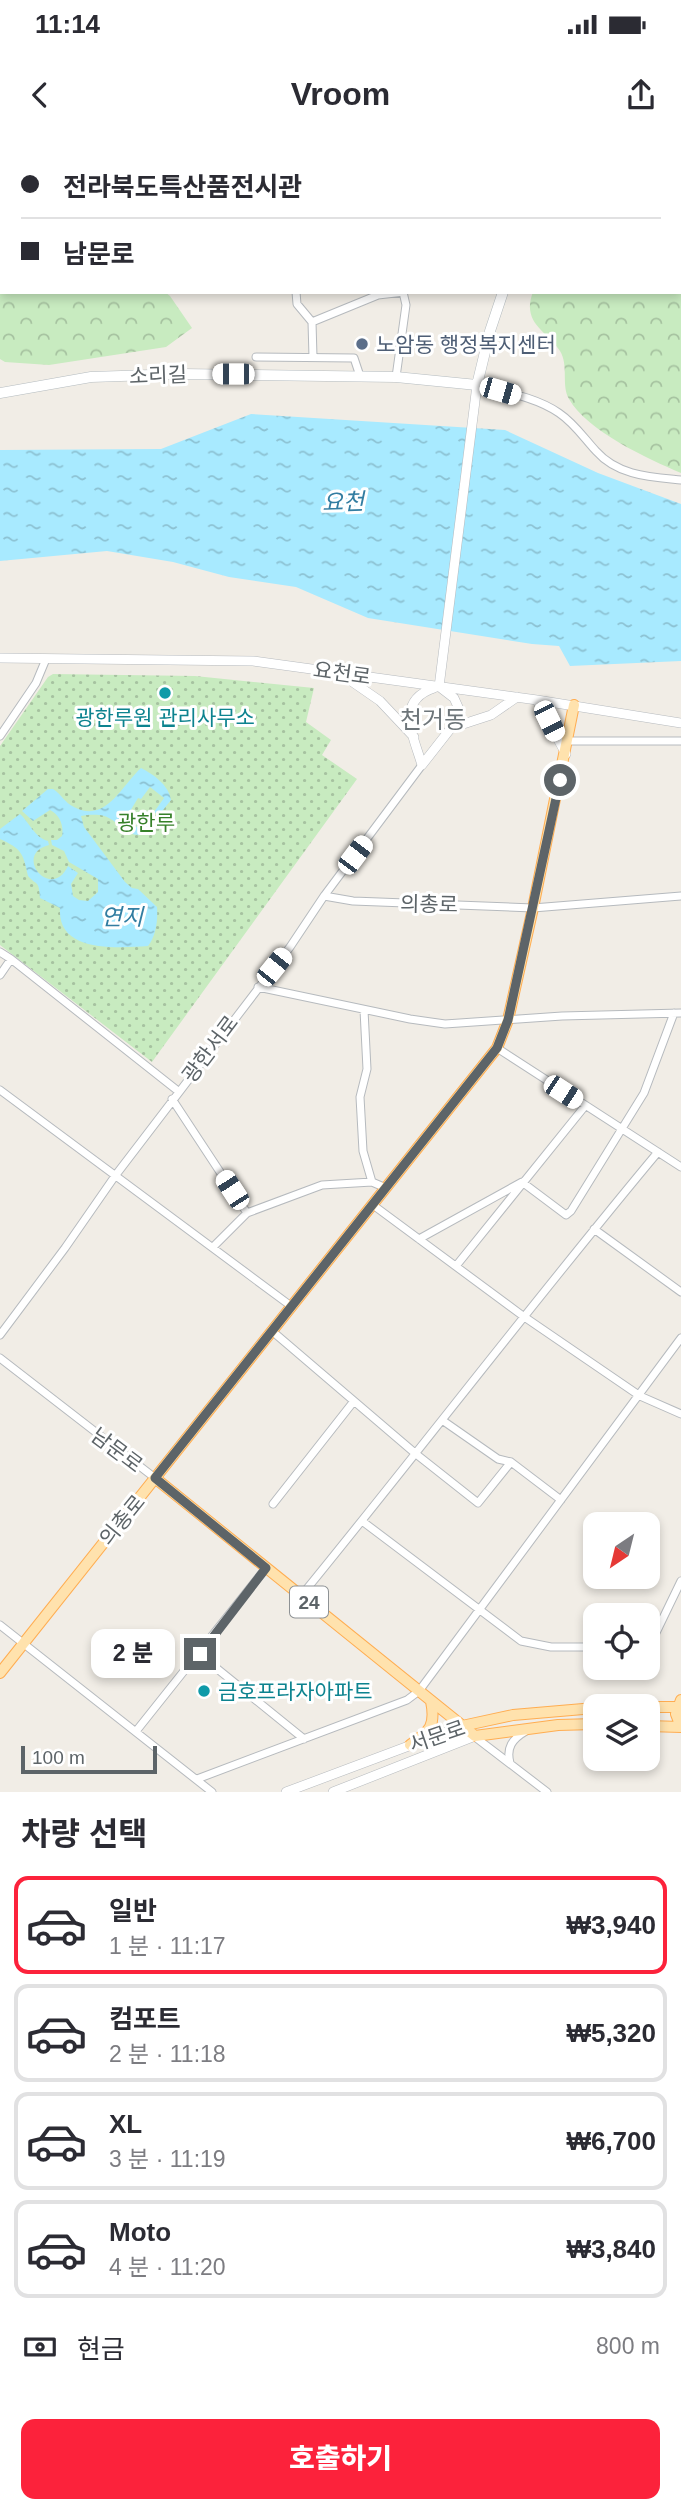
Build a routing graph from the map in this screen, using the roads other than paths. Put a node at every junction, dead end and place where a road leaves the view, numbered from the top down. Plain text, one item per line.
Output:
1 (296, 294) edge
2 (387, 294) edge
3 (404, 294) edge
4 (502, 294) edge
5 (312, 322) junction
6 (256, 357) dead end
7 (313, 357) junction
8 (360, 376) junction
9 (396, 377) junction
10 (477, 385) junction
11 (0, 393) edge
12 (681, 480) edge
13 (0, 658) edge
14 (46, 659) junction
15 (339, 673) junction
16 (439, 687) junction
17 (517, 697) junction
18 (537, 700) junction
19 (574, 705) junction
20 (681, 723) edge
21 (451, 728) junction
22 (1, 731) edge
23 (414, 737) junction
24 (569, 741) junction
25 (681, 741) edge
26 (566, 754) junction
27 (422, 765) junction
28 (324, 896) junction
29 (681, 896) edge
30 (533, 908) junction
31 (0, 952) edge
32 (11, 959) junction
33 (0, 975) edge
34 (258, 987) junction
35 (364, 1010) junction
36 (678, 1013) edge
37 (508, 1020) junction
38 (497, 1048) junction
39 (0, 1090) edge
40 (178, 1091) junction
41 (172, 1099) junction
42 (585, 1106) junction
43 (623, 1130) junction
44 (658, 1152) junction
45 (681, 1167) edge
46 (115, 1176) junction
47 (372, 1182) junction
48 (522, 1182) junction
49 (386, 1188) junction
50 (373, 1205) junction
51 (247, 1213) junction
52 (594, 1229) junction
53 (419, 1239) junction
54 (213, 1247) junction
55 (456, 1266) junction
56 (681, 1292) edge
57 (291, 1306) junction
58 (523, 1317) junction
59 (272, 1331) junction
60 (0, 1335) edge
61 (681, 1338) edge
62 (0, 1359) edge
63 (640, 1396) junction
64 (354, 1401) junction
65 (681, 1414) edge
66 (442, 1420) junction
67 (416, 1454) junction
68 (511, 1462) junction
69 (155, 1478) junction
70 (561, 1500) junction
71 (273, 1504) dead end
72 (362, 1521) junction
73 (266, 1568) junction
74 (681, 1581) edge
75 (301, 1596) junction
76 (479, 1610) junction
77 (660, 1624) edge
78 (0, 1625) edge
79 (24, 1643) junction
80 (583, 1647) edge
81 (200, 1654) junction
82 (0, 1673) edge
83 (419, 1691) junction
84 (431, 1701) junction
85 (679, 1704) edge
86 (660, 1706) edge
87 (583, 1709) edge
88 (583, 1725) edge
89 (462, 1726) junction
90 (660, 1726) edge
91 (681, 1727) edge
92 (529, 1729) junction
93 (137, 1730) junction
94 (475, 1736) junction
95 (304, 1739) junction
96 (410, 1745) junction
97 (511, 1764) junction
98 (197, 1779) junction
99 (212, 1792) edge
100 (286, 1792) edge
101 (333, 1792) edge
102 (547, 1792) edge

1 - 5 street
2 - 5 street
3 - 9 street
4 - 10 main road
5 - 7 street
6 - 7 street
7 - 8 street
8 - 9 main road, 소리길
8 - 11 main road, 소리길
9 - 10 main road, 소리길
10 - 12 street
10 - 16 street
13 - 14 street, 요천로
14 - 15 street, 요천로
14 - 22 street
15 - 16 street, 요천로
15 - 23 street
16 - 17 street, 요천로
16 - 21 street
16 - 23 street
17 - 18 street, 요천로
17 - 21 street
18 - 19 street, 요천로
18 - 26 street
19 - 20 street, 요천로
19 - 24 main road, 의총로
21 - 27 street
23 - 27 street
24 - 25 street
24 - 26 main road, 의총로
26 - 30 main road, 의총로
27 - 28 street, 광한서로
28 - 30 street, 의총로
28 - 34 street, 광한서로
29 - 30 street
30 - 37 main road, 의총로
31 - 32 street
32 - 33 street
32 - 40 street
34 - 35 street
34 - 40 street, 광한서로
35 - 37 street
35 - 47 street
36 - 37 street
36 - 43 street
37 - 38 main road, 의총로
38 - 42 street
38 - 49 main road, 의총로
39 - 46 street
40 - 41 street, 광한서로
41 - 46 street, 광한서로
41 - 51 street
42 - 43 street
42 - 48 street
43 - 44 street
43 - 48 street
44 - 45 street
44 - 52 street
46 - 54 street
46 - 60 street, 광한서로
47 - 49 street
47 - 51 street
48 - 53 street
48 - 55 street
49 - 50 main road, 의총로
50 - 53 street
50 - 57 main road, 의총로
51 - 54 street
52 - 56 street
52 - 58 street
53 - 55 street
54 - 57 street
55 - 58 street
57 - 59 main road, 의총로
58 - 63 street
58 - 66 street
59 - 64 street
59 - 69 main road, 의총로
61 - 63 street
62 - 69 street, 남문로
63 - 65 street
63 - 70 street
64 - 67 street
64 - 71 street
66 - 67 street
66 - 68 street
67 - 68 street
67 - 72 street
68 - 70 street
69 - 73 main road, 남문로 / 24
69 - 79 main road, 의총로
70 - 76 street
72 - 75 street
72 - 76 street
73 - 75 main road, 남문로 / 24
73 - 81 street
74 - 77 street
75 - 83 main road, 남문로 / 24
76 - 80 street
76 - 83 street
78 - 79 street
79 - 82 main road, 의총로
79 - 93 street
81 - 93 street
81 - 95 street
83 - 84 main road, 남문로 / 24
83 - 95 street
84 - 89 main road, 남문로 / 24
84 - 96 main road
85 - 86 main road
85 - 91 main road
87 - 89 main road, 서문로
88 - 92 main road, 서문로
89 - 94 main road, 남문로 / 24
89 - 96 street, 서문로
90 - 91 main road
92 - 94 main road, 서문로
92 - 97 street
93 - 98 street
94 - 97 street, 남문로
94 - 101 street, 서문로
95 - 98 street
96 - 100 street, 서문로
97 - 102 street, 남문로
98 - 99 street

